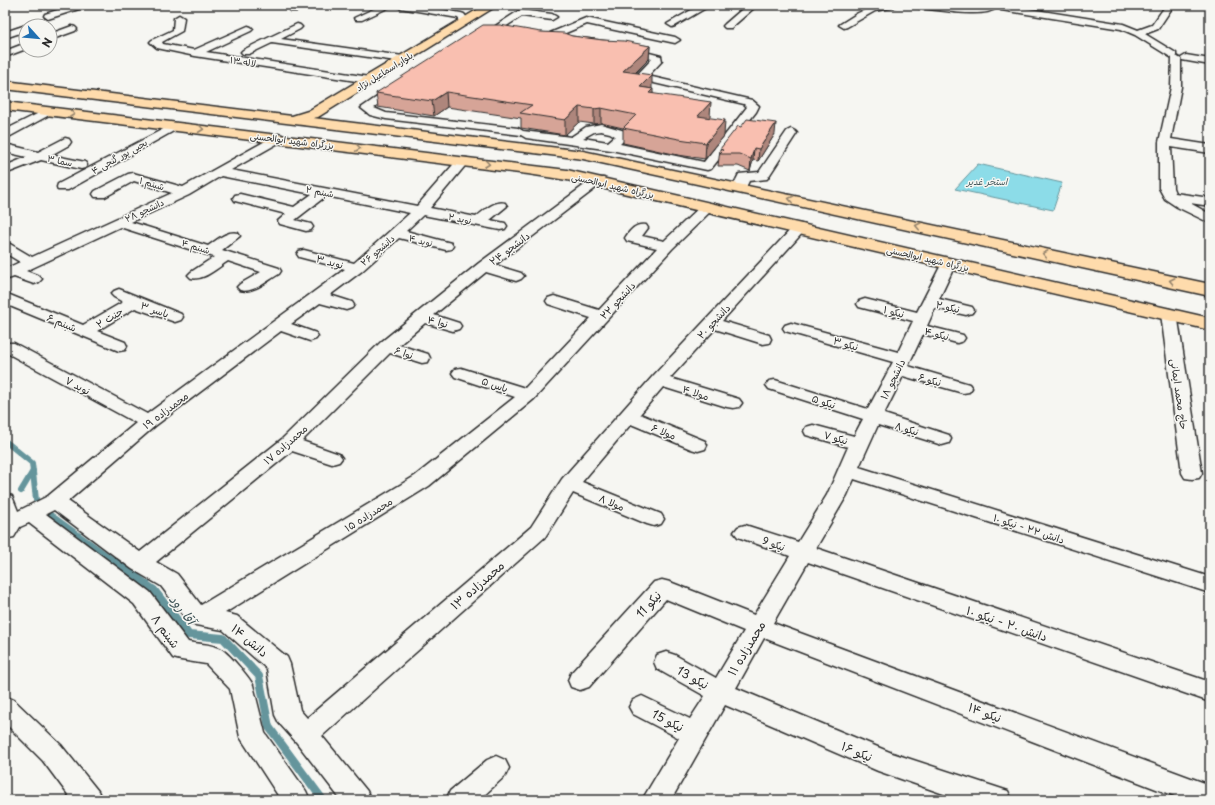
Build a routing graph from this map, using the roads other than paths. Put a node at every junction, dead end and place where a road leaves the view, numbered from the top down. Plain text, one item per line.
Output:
1 (78, 5) edge
2 (304, 5) edge
3 (390, 5) edge
4 (400, 5) edge
5 (427, 5) edge
6 (707, 5) edge
7 (751, 5) edge
8 (891, 5) edge
9 (919, 5) edge
10 (1170, 5) edge
11 (998, 7) edge
12 (494, 8) edge
13 (294, 9) dead end
14 (440, 9) junction
15 (48, 16) dead end
16 (179, 18) dead end
17 (360, 18) dead end
18 (506, 22) junction
19 (519, 24) dead end
20 (672, 24) dead end
21 (844, 25) dead end
22 (728, 26) dead end
23 (297, 27) dead end
24 (72, 29) dead end
25 (248, 29) dead end
26 (18, 30) edge
27 (478, 30) junction
28 (584, 31) dead end
29 (510, 33) edge
30 (569, 33) junction
31 (1138, 33) junction
32 (58, 34) edge
33 (5, 35) edge
34 (271, 40) junction
35 (675, 40) dead end
36 (614, 48) edge
37 (18, 49) edge
38 (246, 52) dead end
39 (195, 53) junction
40 (5, 54) edge
41 (1178, 57) junction
42 (403, 59) junction
43 (1210, 62) edge
44 (294, 69) junction
45 (280, 75) dead end
46 (369, 80) junction
47 (406, 83) edge
48 (5, 85) edge
49 (5, 106) edge
50 (49, 111) junction
51 (317, 118) junction
52 (290, 120) junction
53 (442, 123) junction
54 (742, 123) junction
55 (175, 126) junction
56 (469, 126) junction
57 (352, 127) junction
58 (495, 130) junction
59 (791, 133) dead end
60 (5, 135) edge
61 (278, 138) junction
62 (453, 139) junction
63 (573, 141) junction
64 (65, 142) dead end
65 (1165, 142) junction
66 (611, 146) junction
67 (5, 148) edge
68 (1210, 149) edge
69 (39, 156) junction
70 (701, 157) edge
71 (463, 161) junction
72 (81, 165) dead end
73 (5, 171) edge
74 (219, 172) junction
75 (20, 177) dead end
76 (598, 182) junction
77 (63, 187) dead end
78 (739, 188) junction
79 (184, 192) junction
80 (323, 192) junction
81 (100, 194) dead end
82 (1170, 196) junction
83 (240, 198) dead end
84 (1210, 202) edge
85 (500, 206) dead end
86 (708, 207) junction
87 (421, 210) junction
88 (296, 212) junction
89 (1210, 219) edge
90 (118, 222) junction
91 (478, 222) junction
92 (500, 226) dead end
93 (306, 227) dead end
94 (641, 228) dead end
95 (800, 228) junction
96 (397, 233) junction
97 (233, 236) dead end
98 (446, 246) dead end
99 (667, 246) junction
100 (5, 247) edge
101 (210, 251) junction
102 (304, 254) dead end
103 (226, 256) junction
104 (31, 263) junction
105 (949, 263) junction
106 (484, 266) junction
107 (357, 268) junction
108 (9, 273) edge
109 (196, 275) dead end
110 (516, 276) dead end
111 (34, 279) dead end
112 (245, 287) dead end
113 (1210, 290) edge
114 (118, 294) dead end
115 (318, 297) junction
116 (5, 298) edge
117 (554, 301) dead end
118 (134, 302) junction
119 (930, 302) junction
120 (866, 304) dead end
121 (346, 305) dead end
122 (966, 310) dead end
123 (1169, 314) junction
124 (602, 316) junction
125 (175, 317) dead end
126 (422, 317) junction
127 (712, 323) junction
128 (919, 323) junction
129 (1210, 324) edge
130 (279, 325) junction
131 (453, 326) dead end
132 (791, 328) dead end
133 (85, 331) junction
134 (310, 336) dead end
135 (957, 338) dead end
136 (763, 339) dead end
137 (119, 346) dead end
138 (387, 346) junction
139 (8, 347) dead end
140 (422, 358) dead end
141 (900, 364) junction
142 (462, 373) dead end
143 (659, 380) junction
144 (775, 385) dead end
145 (962, 388) dead end
146 (528, 395) junction
147 (733, 403) dead end
148 (629, 416) junction
149 (873, 418) junction
150 (148, 422) junction
151 (813, 431) dead end
152 (942, 439) dead end
153 (289, 443) junction
154 (859, 444) junction
155 (698, 445) dead end
156 (332, 458) dead end
157 (848, 470) junction
158 (1192, 473) dead end
159 (569, 484) junction
160 (837, 496) joint
161 (56, 500) junction
162 (5, 501) edge
163 (654, 519) dead end
164 (13, 524) edge
165 (746, 532) dead end
166 (803, 553) junction
167 (140, 563) junction
168 (1210, 585) edge
169 (198, 618) junction
170 (759, 627) junction
171 (666, 662) dead end
172 (580, 680) dead end
173 (720, 692) junction
174 (1210, 692) edge
175 (5, 706) edge
176 (642, 707) dead end
177 (695, 734) junction
178 (306, 735) junction
179 (496, 768) dead end
180 (1210, 797) edge
181 (657, 799) edge
182 (88, 800) edge
183 (296, 800) edge
184 (357, 800) edge
185 (460, 800) edge
186 (998, 800) edge

1 - 15 street
2 - 13 street
3 - 17 street
4 - 14 street
5 - 14 street
6 - 20 street
7 - 22 street
8 - 21 street
9 - 11 street
10 - 31 street
11 - 31 street
12 - 14 street
12 - 27 main road
12 - 27 main road, بلوار اسماعیل نژاد
14 - 27 street
16 - 39 street, لاله ۱۳
18 - 19 street
18 - 27 street
18 - 30 street
23 - 34 street
24 - 32 street
25 - 39 street
26 - 33 street
27 - 29 street
27 - 42 main road, بلوار اسماعیل نژاد
27 - 51 main road
28 - 30 street
30 - 35 street
31 - 41 street
34 - 38 street
34 - 42 street
36 - 54 street
37 - 40 street
39 - 44 street, لاله ۱۳
41 - 43 street
41 - 65 street
42 - 46 main road, بلوار اسماعیل نژاد
44 - 45 street
44 - 46 street, لاله ۱۳
46 - 51 main road, بلوار اسماعیل نژاد
47 - 53 street
48 - 52 main road, بزرگراه شهید ابوالحسنی
49 - 50 main road, بزرگراه شهید ابوالحسنی
50 -> 55 main road, بزرگراه شهید ابوالحسنی
50 - 60 street
51 - 52 main road
51 - 57 main road
52 - 57 main road, بزرگراه شهید ابوالحسنی
53 - 56 street
53 - 58 street
54 - 66 street
54 - 70 street
55 -> 61 main road, بزرگراه شهید ابوالحسنی
55 - 77 street, یحیی پور گنجی ۴
56 - 58 street
56 - 62 street
57 - 62 main road, بزرگراه شهید ابوالحسنی
58 - 63 street
59 - 78 street
61 -> 71 main road, بزرگراه شهید ابوالحسنی
61 - 74 street, دانشجو ۲۸
62 - 78 main road, بزرگراه شهید ابوالحسنی
63 - 66 street
63 - 66 street
64 - 69 street
65 - 68 street
65 - 82 street
67 - 69 street, سما ۳
69 - 72 street, سما ۳
69 - 73 street
71 -> 76 main road, بزرگراه شهید ابوالحسنی
71 - 87 street, دانشجو ۲۶
73 - 75 street
74 - 79 street, دانشجو ۲۸
74 - 80 street, شبنم ۲
76 - 86 main road, بزرگراه شهید ابوالحسنی
76 - 106 street, دانشجو ۲۴
113 -> 78 main road, بزرگراه شهید ابوالحسنی
79 - 81 street, شبنم ۱
79 - 90 street, دانشجو ۲۸
80 - 87 street, شبنم ۲
80 - 88 street
82 - 84 street
82 - 89 street
83 - 88 street
85 - 91 street
86 - 95 main road, بزرگراه شهید ابوالحسنی
86 - 99 street, دانشجو ۲۲
87 - 91 street, نوید ۲
87 - 96 street, دانشجو ۲۶
88 - 93 street
90 - 101 street, شبنم ۴
90 - 104 street, دانشجو ۲۸
91 - 92 street, نوید ۲
94 - 99 street
95 - 105 main road, بزرگراه شهید ابوالحسنی
95 - 127 street, دانشجو ۲۰
96 - 98 street, نوید ۴
96 - 107 street, دانشجو ۲۶
97 - 101 street
99 - 124 street, دانشجو ۲۲
100 - 104 street
101 - 103 street, شبنم ۴
102 - 107 street, نوید ۳
103 - 109 street
103 - 112 street, شبنم ۴
104 - 108 street, دانشجو ۲۸
105 - 119 street, دانشجو ۱۸
105 - 123 main road, بزرگراه شهید ابوالحسنی
106 - 110 street
106 - 126 street, دانشجو ۲۴
107 - 115 street, دانشجو ۲۶
108 - 111 street
114 - 118 street, یاسر ۳
115 - 121 street
115 - 130 street, دانشجو ۲۶
116 - 133 street, شبنم ۶
117 - 124 street
118 - 125 street, یاسر ۳
118 - 133 street, جنت ۲
119 - 122 street, نیکو ۲
119 - 128 street, دانشجو ۱۸
120 - 128 street, نیکو ۱
123 - 129 main road, بزرگراه شهید ابوالحسنی
123 - 158 street, حاج محمد ایمانی
124 - 146 street, دانشجو ۲۲
126 - 131 street, نوا ۴
126 - 138 street, محمدزاده ۱۷
127 - 136 street
127 - 143 street, دانشجو ۲۰
128 - 135 street, نیکو ۴
128 - 141 street, دانشجو ۱۸
130 - 134 street
130 - 150 street, محمدزاده ۱۹
132 - 141 street, نیکو ۳
133 - 137 street, شبنم ۶
138 - 140 street, نوا ۶
138 - 153 street, محمدزاده ۱۷
139 - 150 street, نوید ۷
141 - 145 street, نیکو ۶
141 - 149 street, دانشجو ۱۸
142 - 146 street, یاس ۵
143 - 147 street, مولا ۴
143 - 148 street, دانشجو ۲۰
144 - 149 street, نیکو ۵
146 - 169 street, محمدزاده ۱۵
148 - 155 street, مولا ۶
148 - 159 street, محمدزاده ۱۳
149 - 152 street, نیکو ۸
149 - 154 street, دانشجو ۱۸
150 - 161 street, محمدزاده ۱۹
151 - 154 street, نیکو ۷
153 - 156 street
153 - 167 street, محمدزاده ۱۷
154 - 157 street, دانشجو ۱۸
157 - 160 street, دانشجو ۱۸
157 - 168 street, دانش ۲۲ - نیکو ۱۰
159 - 163 street, مولا ۸
159 - 178 street, محمدزاده ۱۳
160 - 166 street, محمدزاده ۱۱
161 - 164 street
161 - 167 street
162 - 164 street
164 - 183 street, شبنم ۸
165 - 166 street, نیکو 9
166 - 170 street, محمدزاده ۱۱
166 - 174 street, دانش ۲۰ - نیکو ۱۰
167 - 169 street
169 - 178 street, دانش ۱۴
170 - 172 street, نیکو 11
170 - 173 street, محمدزاده ۱۱
170 - 180 street, نیکو ۱۴
171 - 173 street, نیکو 13
173 - 177 street, محمدزاده ۱۱
173 - 186 street, نیکو ۱۶
175 - 182 street
176 - 177 street, نیکو 15
177 - 181 street, محمدزاده ۱۱
178 - 184 street, دانش ۱۴
179 - 185 street

